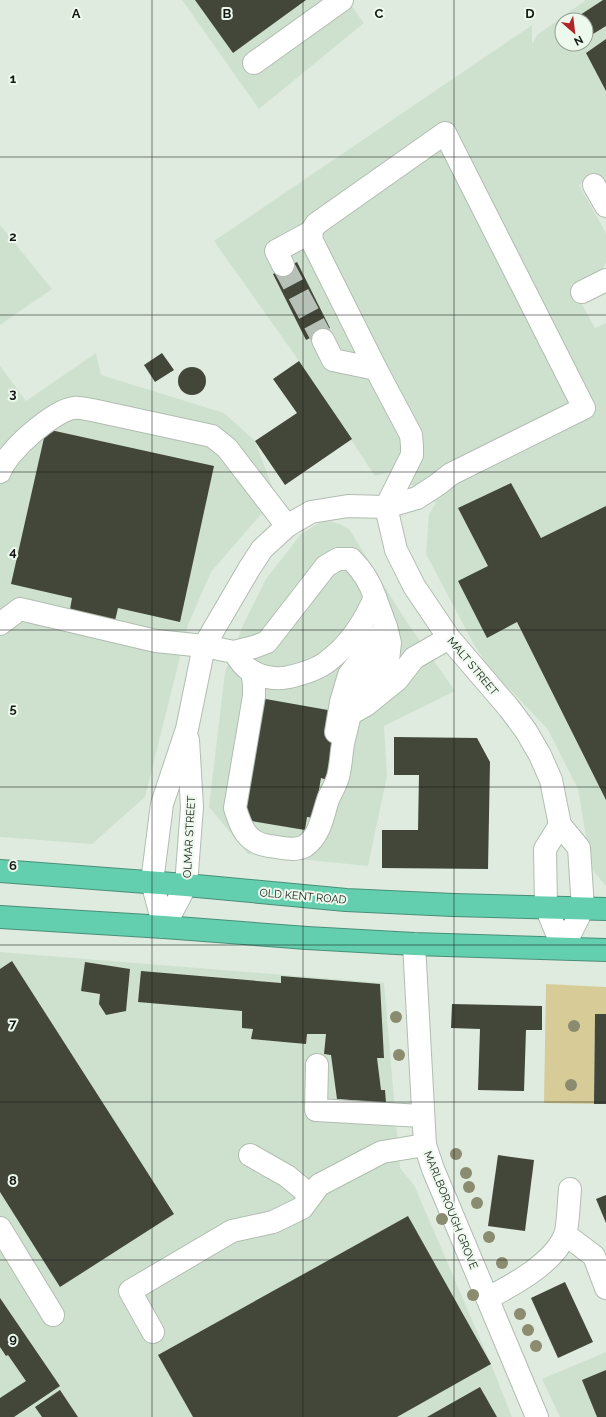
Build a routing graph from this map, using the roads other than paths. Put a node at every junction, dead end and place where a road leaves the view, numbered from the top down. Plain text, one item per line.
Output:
1 (342, 0) edge
2 (254, 62) dead end
3 (594, 185) dead end
4 (606, 206) edge
5 (311, 232) junction
6 (283, 265) tunnel mouth
7 (606, 280) edge
8 (582, 292) dead end
9 (323, 340) tunnel mouth
10 (376, 369) junction
11 (0, 472) edge
12 (386, 507) junction
13 (287, 526) junction
14 (375, 597) junction
15 (0, 624) edge
16 (449, 638) junction
17 (204, 646) junction
18 (234, 652) junction
19 (414, 658) junction
20 (252, 671) junction
21 (187, 729) junction
22 (329, 798) junction
23 (560, 825) junction
24 (0, 871) edge
25 (152, 882) junction
26 (186, 885) junction
27 (546, 907) junction
28 (583, 908) junction
29 (606, 909) edge
30 (0, 917) edge
31 (164, 927) junction
32 (414, 944) junction
33 (563, 948) junction
34 (606, 950) edge
35 (317, 1065) dead end
36 (422, 1116) junction
37 (425, 1145) junction
38 (250, 1155) dead end
39 (570, 1190) dead end
40 (311, 1196) junction
41 (0, 1228) edge
42 (566, 1235) junction
43 (606, 1288) edge
44 (488, 1298) junction
45 (53, 1315) dead end
46 (153, 1332) dead end
47 (537, 1417) edge

1 - 2 street
3 - 4 street
5 - 6 street
5 - 10 street
5 - 12 street, OLMAR STREET
7 - 8 street
9 - 10 street
10 - 12 street
11 - 13 street
12 - 13 street, OLMAR STREET
12 - 16 street, MALT STREET
13 - 17 street, OLMAR STREET
14 - 18 street
14 - 19 street
14 - 20 street
14 - 22 street
15 - 17 street
16 - 19 street
16 - 23 street, MALT STREET
17 - 18 street
17 - 21 street, OLMAR STREET
18 - 20 street
19 - 22 street
20 - 22 street
21 - 25 street, OLMAR STREET
21 - 26 street, OLMAR STREET
23 - 27 street
23 - 28 street, MALT STREET
24 - 25 highway, OLD KENT ROAD
25 - 26 highway, OLD KENT ROAD
25 - 31 street, OLMAR STREET
26 - 27 highway, OLD KENT ROAD
26 - 31 street, OLMAR STREET
27 - 28 highway, OLD KENT ROAD
27 - 33 street
28 - 29 highway, OLD KENT ROAD
28 - 33 street
30 - 31 highway
31 - 32 highway
32 - 33 highway
32 - 36 street, MARLBOROUGH GROVE
33 - 34 highway
35 - 36 street
36 - 37 street, MARLBOROUGH GROVE
37 - 40 street
37 - 44 street, MARLBOROUGH GROVE
38 - 40 street
39 - 42 street
40 - 46 street
41 - 45 street
42 - 43 street
42 - 44 street
44 - 47 street, MARLBOROUGH GROVE

